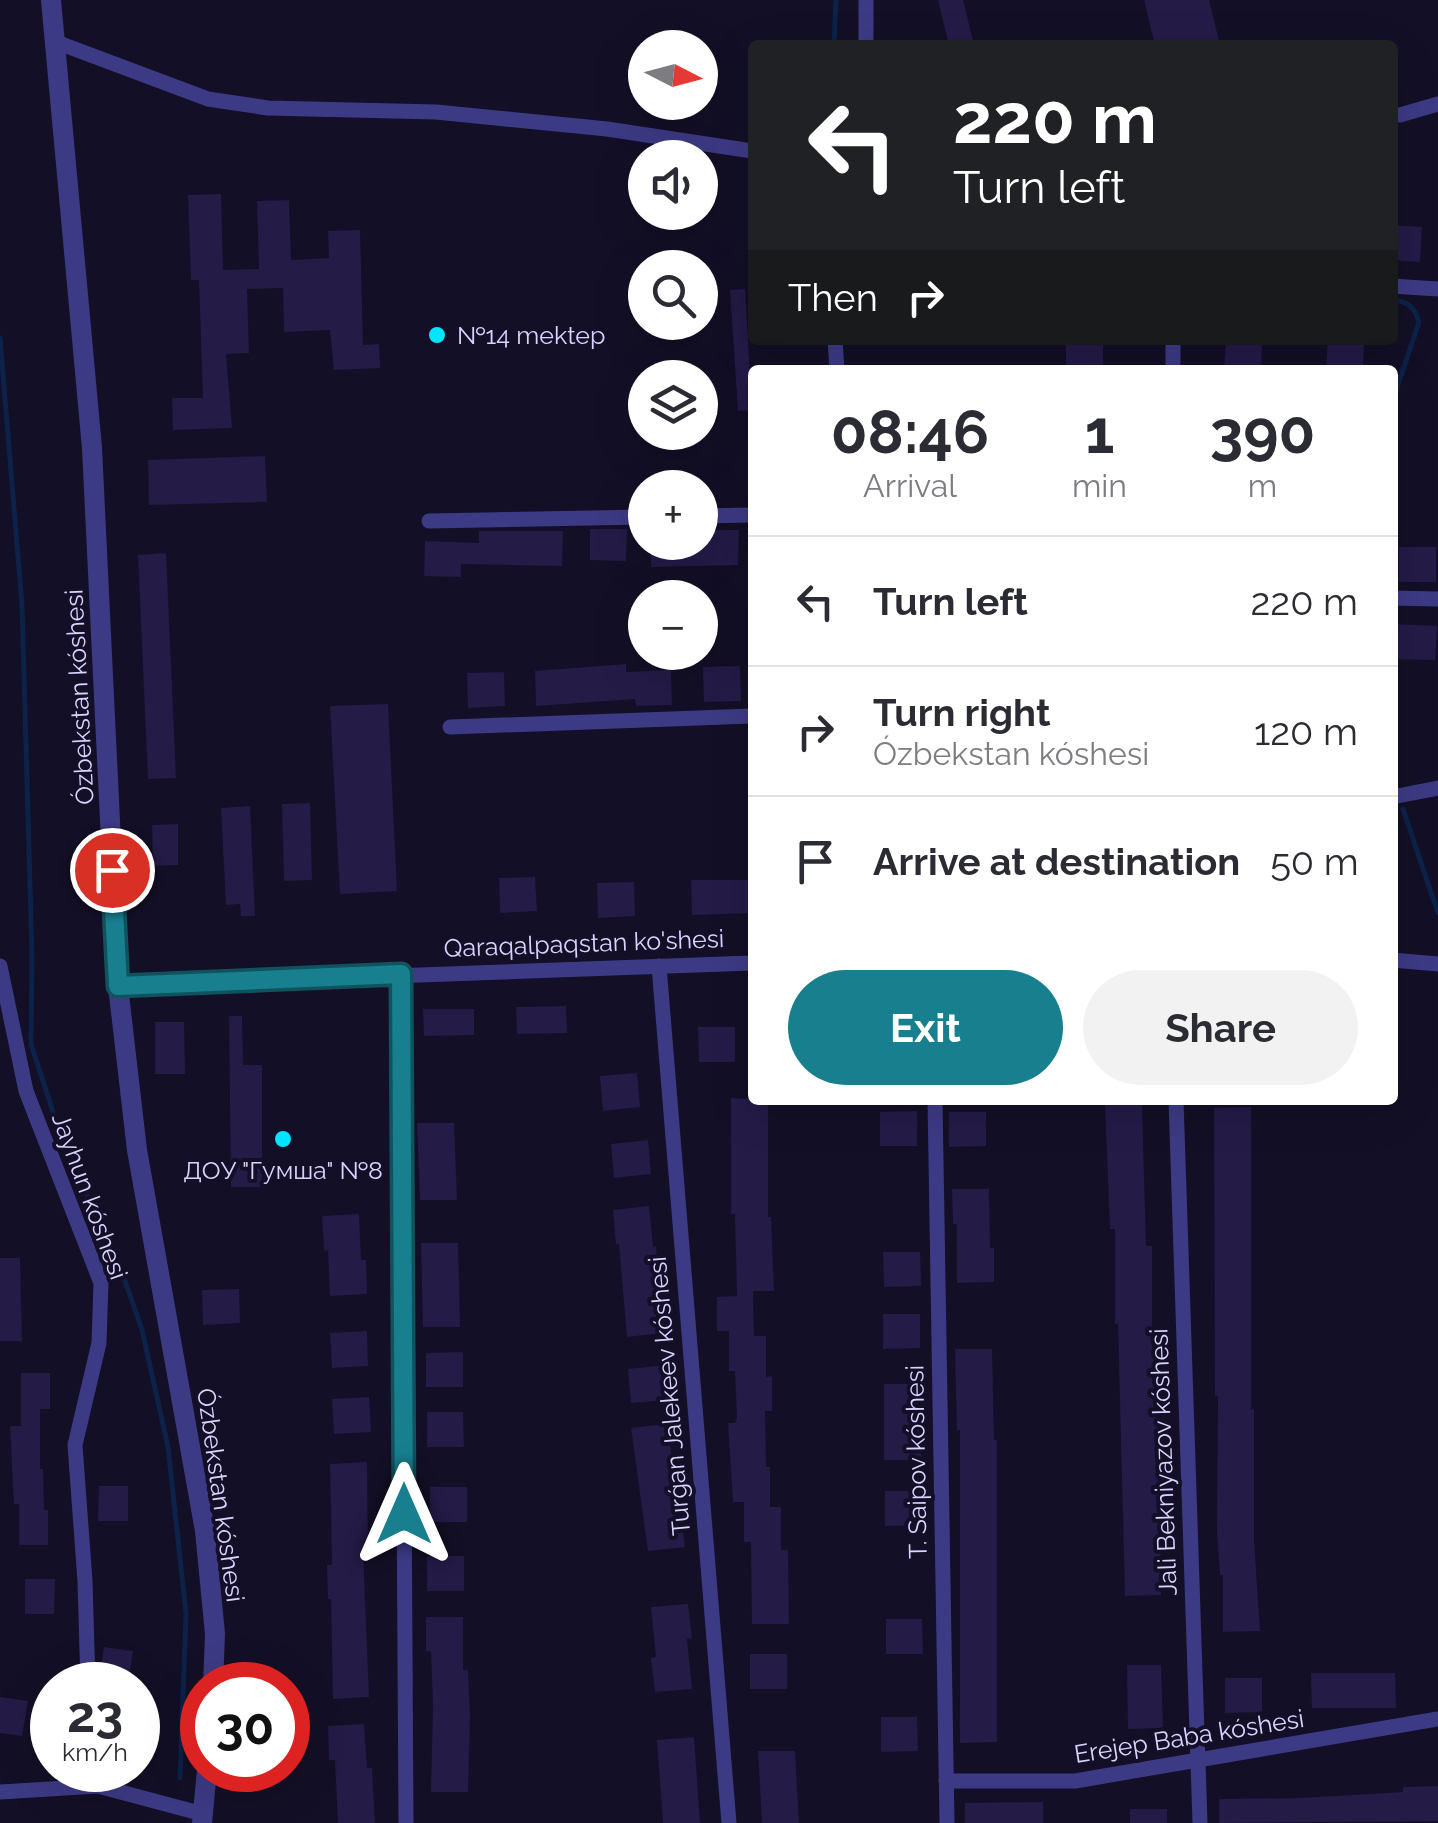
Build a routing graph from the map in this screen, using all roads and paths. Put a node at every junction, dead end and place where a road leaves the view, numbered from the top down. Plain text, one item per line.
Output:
1 (51, 0) edge
2 (866, 0) edge
3 (866, 40) edge
4 (56, 42) junction
5 (1438, 104) edge
6 (1400, 114) dead end
7 (748, 150) edge
8 (1398, 286) edge
9 (1438, 289) edge
10 (748, 515) edge
11 (718, 516) edge
12 (628, 517) edge
13 (429, 521) dead end
14 (1398, 598) edge
15 (1438, 599) edge
16 (748, 716) edge
17 (450, 727) dead end
18 (1438, 788) edge
19 (1398, 796) edge
20 (1398, 961) edge
21 (748, 963) edge
22 (1438, 964) edge
23 (0, 966) edge
24 (659, 966) junction
25 (401, 974) junction
26 (118, 986) junction
27 (935, 1105) edge
28 (1176, 1105) edge
29 (87, 1662) edge
30 (214, 1662) edge
31 (1438, 1719) edge
32 (1197, 1762) junction
33 (946, 1780) junction
34 (30, 1788) edge
35 (0, 1792) edge
36 (133, 1792) edge
37 (205, 1792) edge
38 (202, 1818) edge
39 (406, 1823) edge
40 (730, 1823) edge
41 (946, 1823) edge
42 (1200, 1823) edge

1 - 4 street, Ózbekstan kóshesi
2 - 3 street
4 - 7 street
4 - 26 street, Ózbekstan kóshesi
5 - 6 street
8 - 9 street
10 - 11 street
12 - 13 street
14 - 15 street
16 - 17 street
18 - 19 street
20 - 22 street
21 - 24 street, Qaraqalpaqstan ko'shesi
23 - 29 street, Jayhun kóshesi
24 - 25 street, Qaraqalpaqstan ko'shesi
24 - 40 street, Turǵan Jalekeev kóshesi
25 - 26 street, Qaraqalpaqstan ko'shesi
25 - 39 street
26 - 30 street, Ózbekstan kóshesi
27 - 33 street, T. Saipov kóshesi
28 - 32 street, Jali Bekniyazov kóshesi
31 - 32 street, Erejep Baba kóshesi
32 - 33 street, Erejep Baba kóshesi
32 - 42 street, Jali Bekniyazov kóshesi
33 - 41 street, T. Saipov kóshesi
34 - 35 street
36 - 38 street
37 - 38 street

